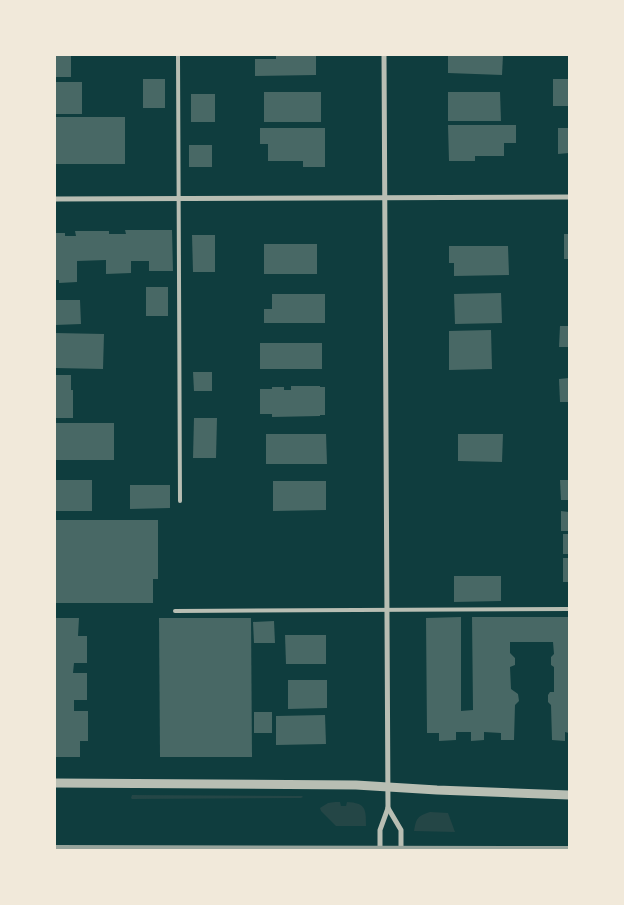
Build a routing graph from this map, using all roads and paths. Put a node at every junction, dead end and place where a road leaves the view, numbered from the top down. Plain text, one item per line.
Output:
1 (178, 55) edge
2 (384, 55) edge
3 (569, 197) edge
4 (55, 198) edge
5 (179, 198) junction
6 (385, 198) junction
7 (180, 501) dead end
8 (569, 609) edge
9 (174, 610) dead end
10 (387, 610) junction
11 (55, 783) edge
12 (388, 786) junction
13 (569, 795) edge
14 (388, 808) junction
15 (380, 850) edge
16 (401, 850) edge

1 - 5 lane
2 - 6 street
3 - 6 street
4 - 5 street
5 - 6 street
5 - 7 lane
6 - 10 street
8 - 10 lane
9 - 10 lane
10 - 12 street
11 - 12 street
12 - 13 street
12 - 14 street
14 - 15 street
14 - 16 street

